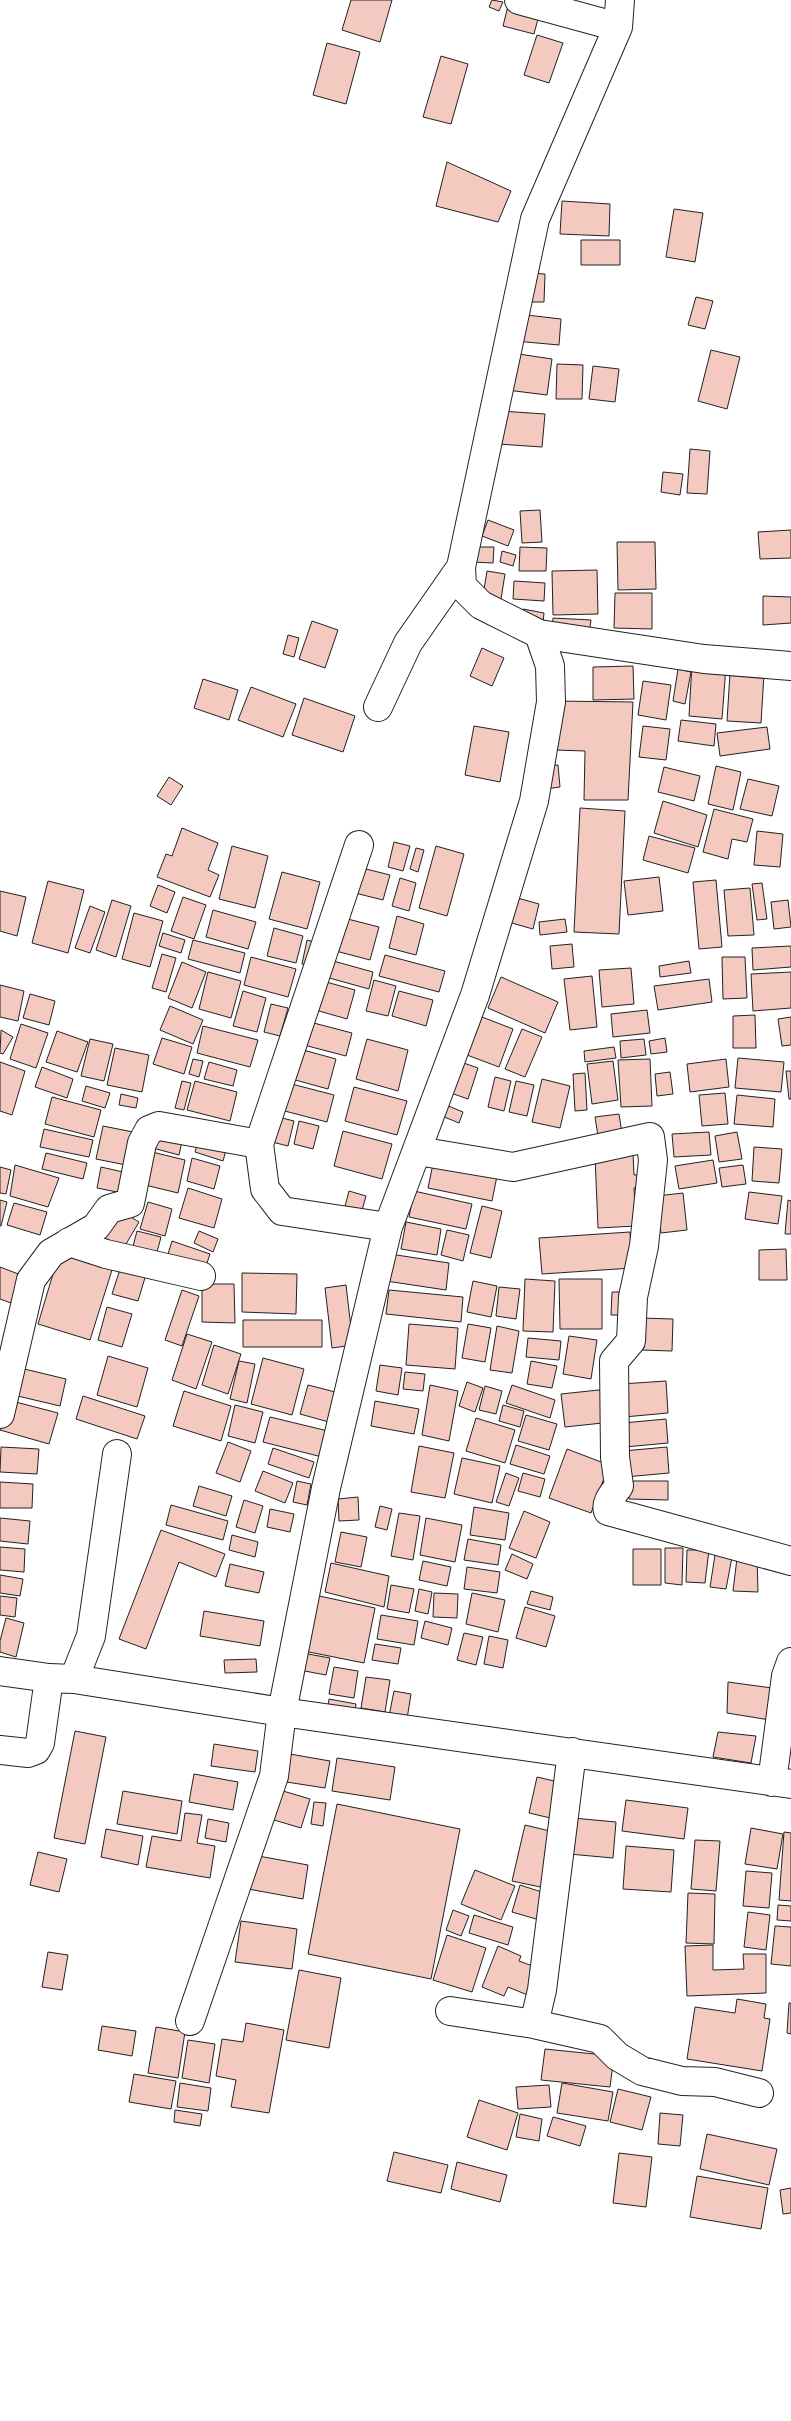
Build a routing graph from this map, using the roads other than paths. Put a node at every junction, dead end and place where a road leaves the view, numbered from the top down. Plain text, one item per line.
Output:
1 (519, 0) edge
2 (620, 0) edge
3 (618, 27) junction
4 (461, 567) junction
5 (539, 634) junction
6 (791, 666) edge
7 (378, 707) dead end
8 (359, 845) dead end
9 (259, 1144) junction
10 (418, 1151) junction
11 (388, 1226) junction
12 (69, 1242) junction
13 (201, 1276) dead end
14 (0, 1414) edge
15 (117, 1454) dead end
16 (791, 1561) edge
17 (791, 1662) edge
18 (0, 1671) edge
19 (61, 1678) junction
20 (282, 1712) junction
21 (0, 1750) edge
22 (572, 1752) junction
23 (782, 1783) edge
24 (450, 2010) dead end
25 (190, 2021) dead end
26 (534, 2024) junction
27 (759, 2092) dead end

1 - 3 street
2 - 3 street
3 - 4 street
4 - 5 street
4 - 7 street
5 - 6 street
5 - 10 street
8 - 9 street
9 - 11 street
9 - 12 street
10 - 11 street
10 - 16 street
11 - 20 street
12 - 13 street
12 - 14 street
15 - 19 street
17 - 23 street
18 - 19 street
19 - 20 street
19 - 21 street
20 - 22 street
20 - 25 street
22 - 23 street
22 - 26 street
24 - 26 street
26 - 27 street

